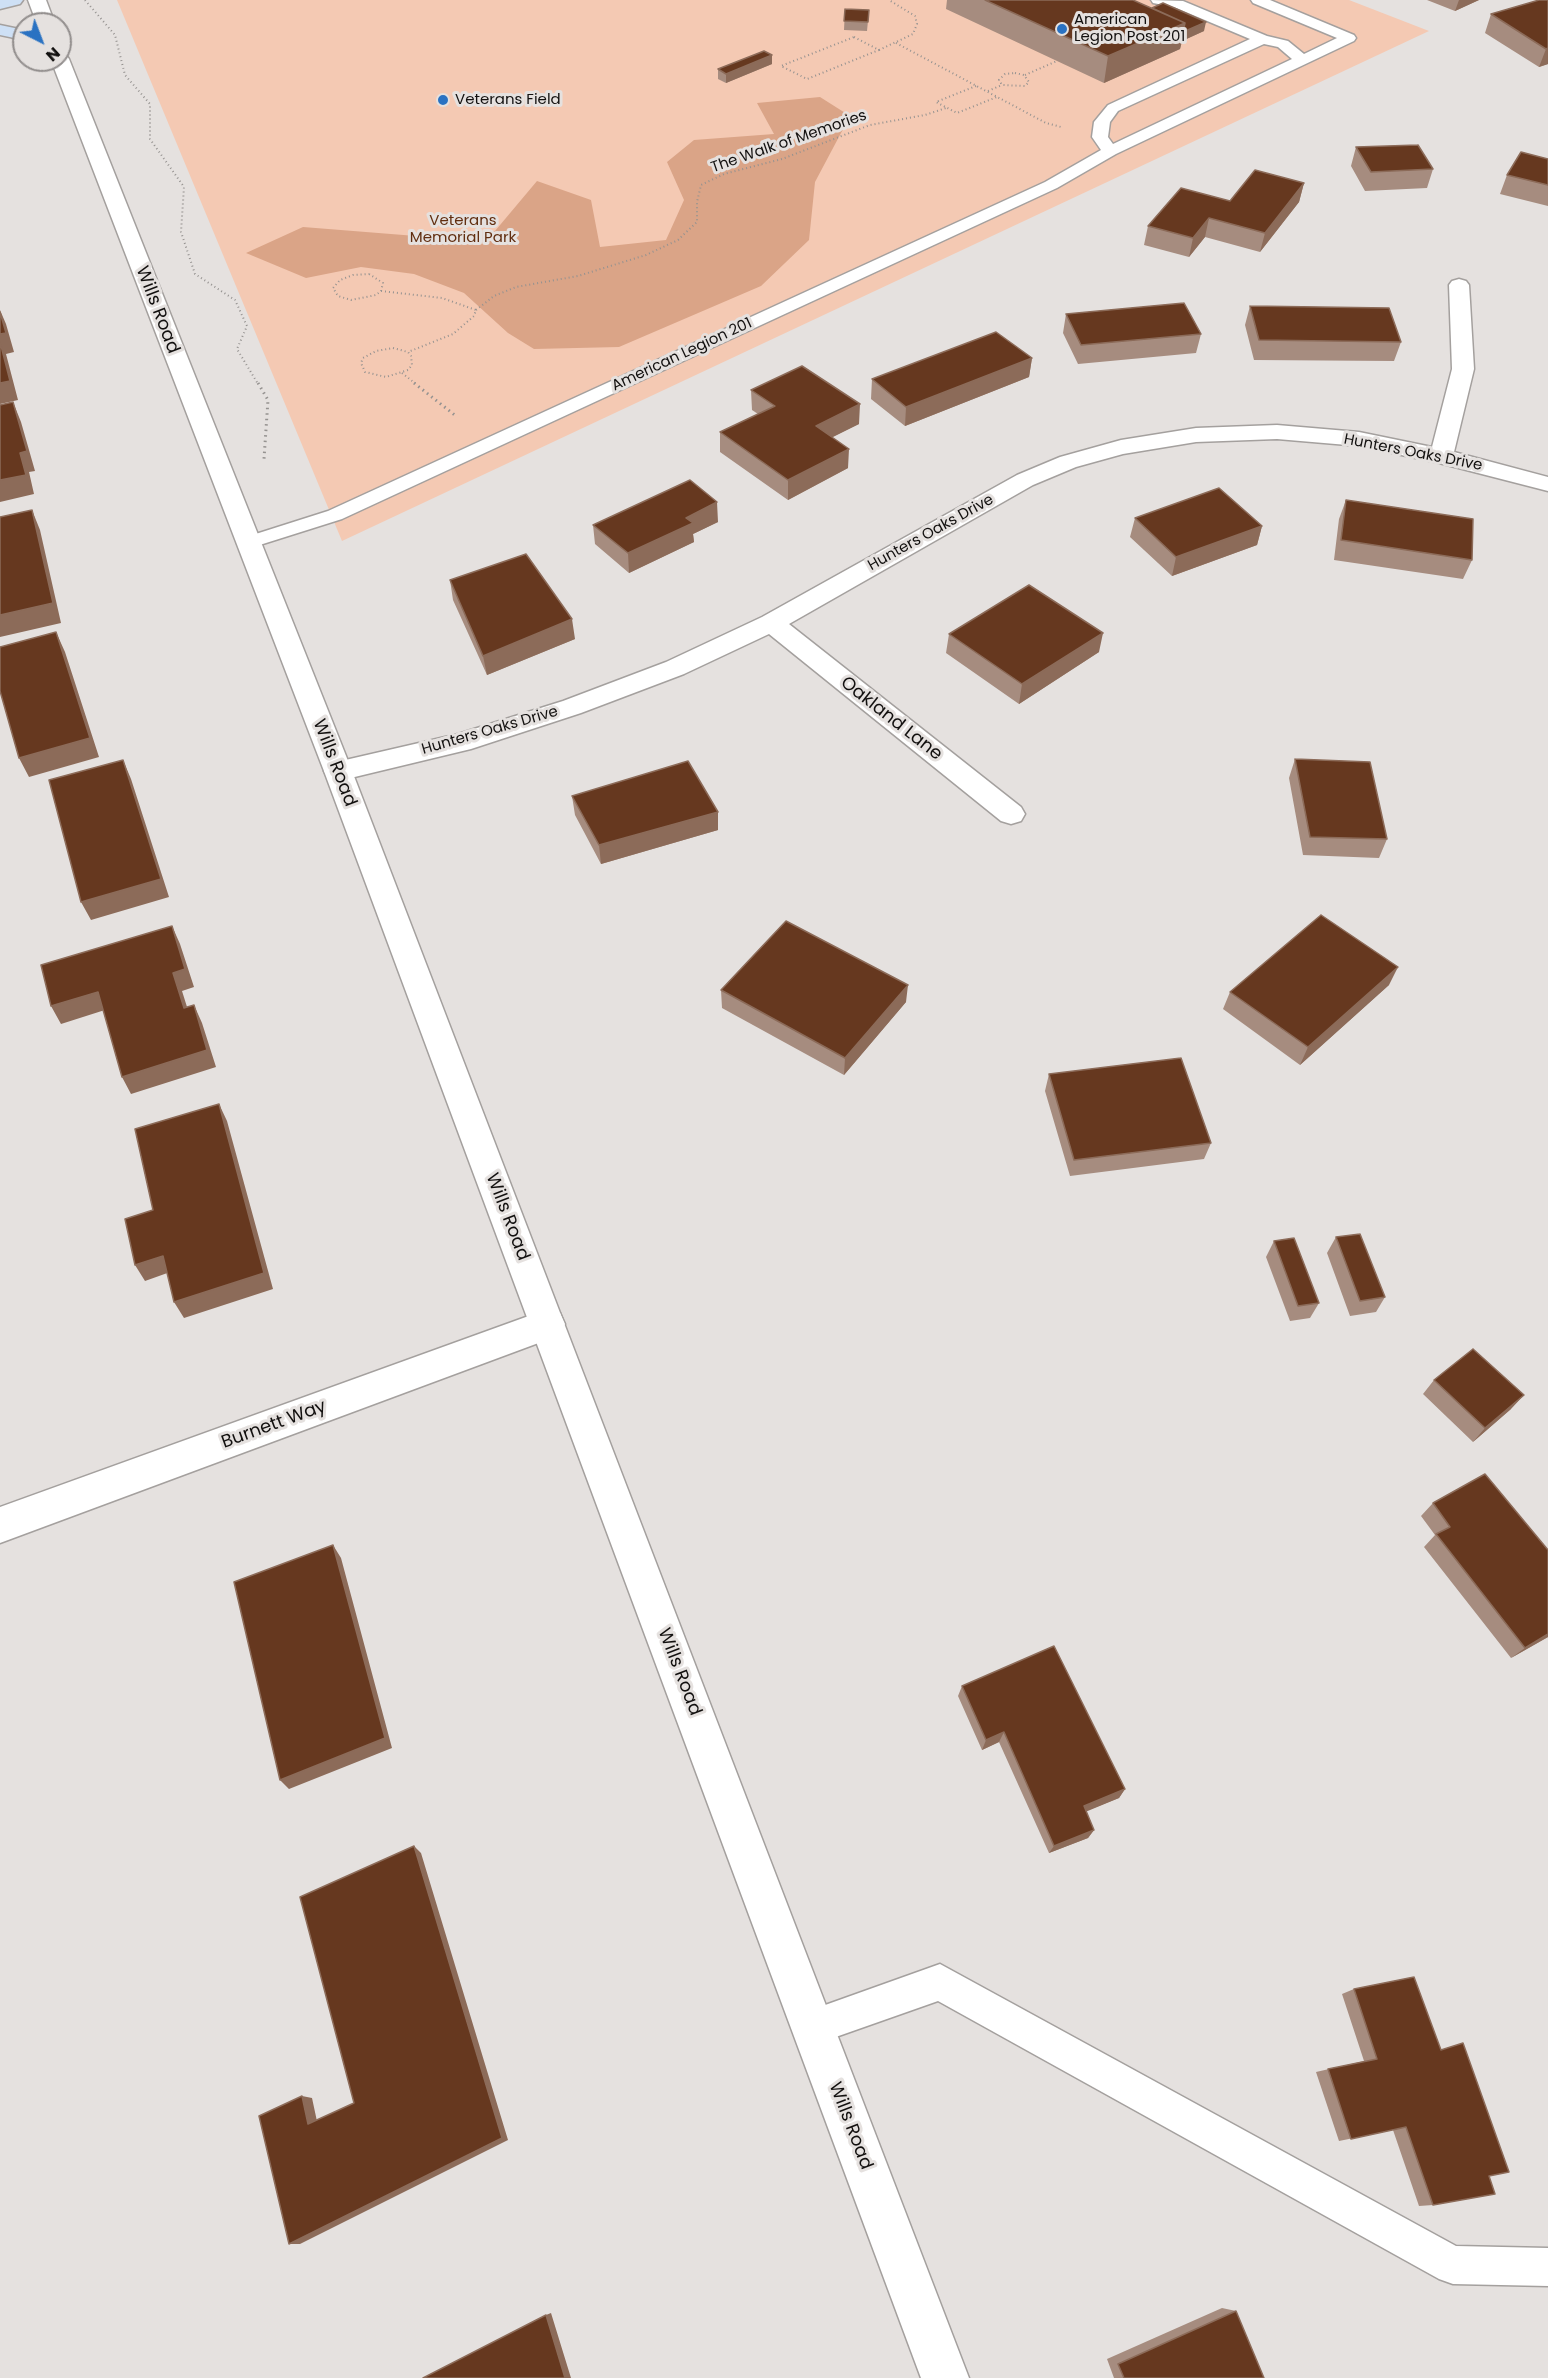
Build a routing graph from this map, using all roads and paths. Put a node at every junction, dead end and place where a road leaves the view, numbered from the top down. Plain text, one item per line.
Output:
1 (14, 0) edge
2 (85, 0) edge
3 (889, 0) edge
4 (1158, 0) edge
5 (1258, 0) edge
6 (0, 4) edge
7 (1262, 39) junction
8 (896, 43) junction
9 (880, 50) junction
10 (1302, 60) junction
11 (1057, 61) edge
12 (65, 72) edge
13 (1024, 75) junction
14 (1002, 84) junction
15 (977, 86) junction
16 (987, 92) junction
17 (997, 97) junction
18 (946, 108) junction
19 (1046, 123) dead end
20 (1110, 151) junction
21 (1459, 285) dead end
22 (381, 291) junction
23 (476, 310) junction
24 (408, 352) junction
25 (402, 374) junction
26 (460, 419) dead end
27 (1441, 456) junction
28 (1548, 484) edge
29 (293, 528) junction
30 (247, 543) junction
31 (771, 623) junction
32 (338, 771) junction
33 (1011, 814) dead end
34 (548, 1324) junction
35 (0, 1525) edge
36 (813, 2027) junction
37 (1548, 2267) edge
38 (945, 2378) edge

1 - 6 main road
2 - 29 path
3 - 8 path
4 - 7 lane
5 - 10 lane, American Legion 201
7 - 10 lane
7 - 20 lane
8 - 9 path
8 - 15 path
9 - 9 path
10 - 20 lane, American Legion 201
11 - 13 path
12 - 30 street, Wills Road
13 - 14 path
13 - 14 path
14 - 16 path
15 - 16 path
15 - 18 path
16 - 17 path
17 - 18 path
17 - 19 path
18 - 23 path, The Walk of Memories
20 - 29 lane, American Legion 201
21 - 27 street
22 - 22 path
22 - 23 path
23 - 24 path
24 - 25 path
24 - 25 path
25 - 26 path
27 - 28 street, Hunters Oaks Drive
27 - 31 street, Hunters Oaks Drive
29 - 30 lane, American Legion 201
30 - 32 street, Wills Road
31 - 32 street, Hunters Oaks Drive
31 - 33 street, Oakland Lane
32 - 34 street, Wills Road
34 - 35 street, Burnett Way
34 - 36 street, Wills Road
36 - 37 lane
36 - 38 street, Wills Road

